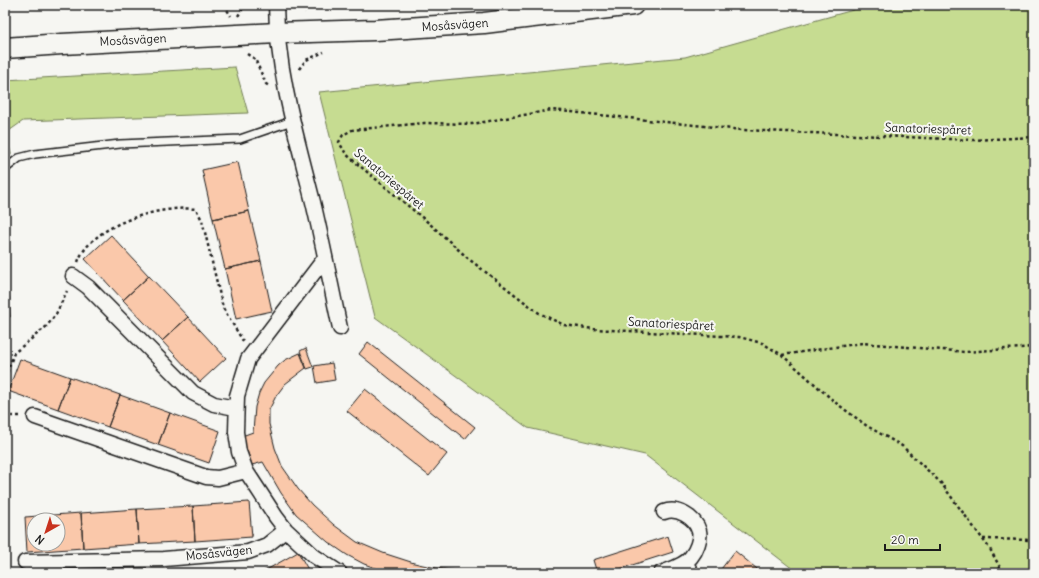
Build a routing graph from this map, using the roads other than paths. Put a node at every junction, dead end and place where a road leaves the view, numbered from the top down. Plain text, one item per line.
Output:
1 (276, 5) edge
2 (633, 5) edge
3 (276, 32) junction
4 (5, 41) edge
5 (62, 44) junction
6 (5, 48) edge
7 (292, 121) junction
8 (5, 169) edge
9 (325, 258) junction
10 (73, 276) road end
11 (340, 328) dead end
12 (236, 408) junction
13 (35, 417) dead end
14 (246, 471) junction
15 (664, 512) dead end
16 (286, 530) junction
17 (25, 562) dead end
18 (688, 568) edge
19 (340, 573) edge
20 (661, 573) edge

1 - 3 street
2 - 3 main road, Mosåsvägen
3 - 5 main road, Mosåsvägen
3 - 7 street
4 - 5 main road, Mosåsvägen
5 - 6 main road, Mosåsvägen
7 - 8 lane
7 - 9 street
9 - 11 street
9 - 12 street
10 - 12 street
12 - 14 street
13 - 14 street
14 - 16 street
15 - 18 street
16 - 17 street, Mosåsvägen
16 - 19 street
18 - 20 street

